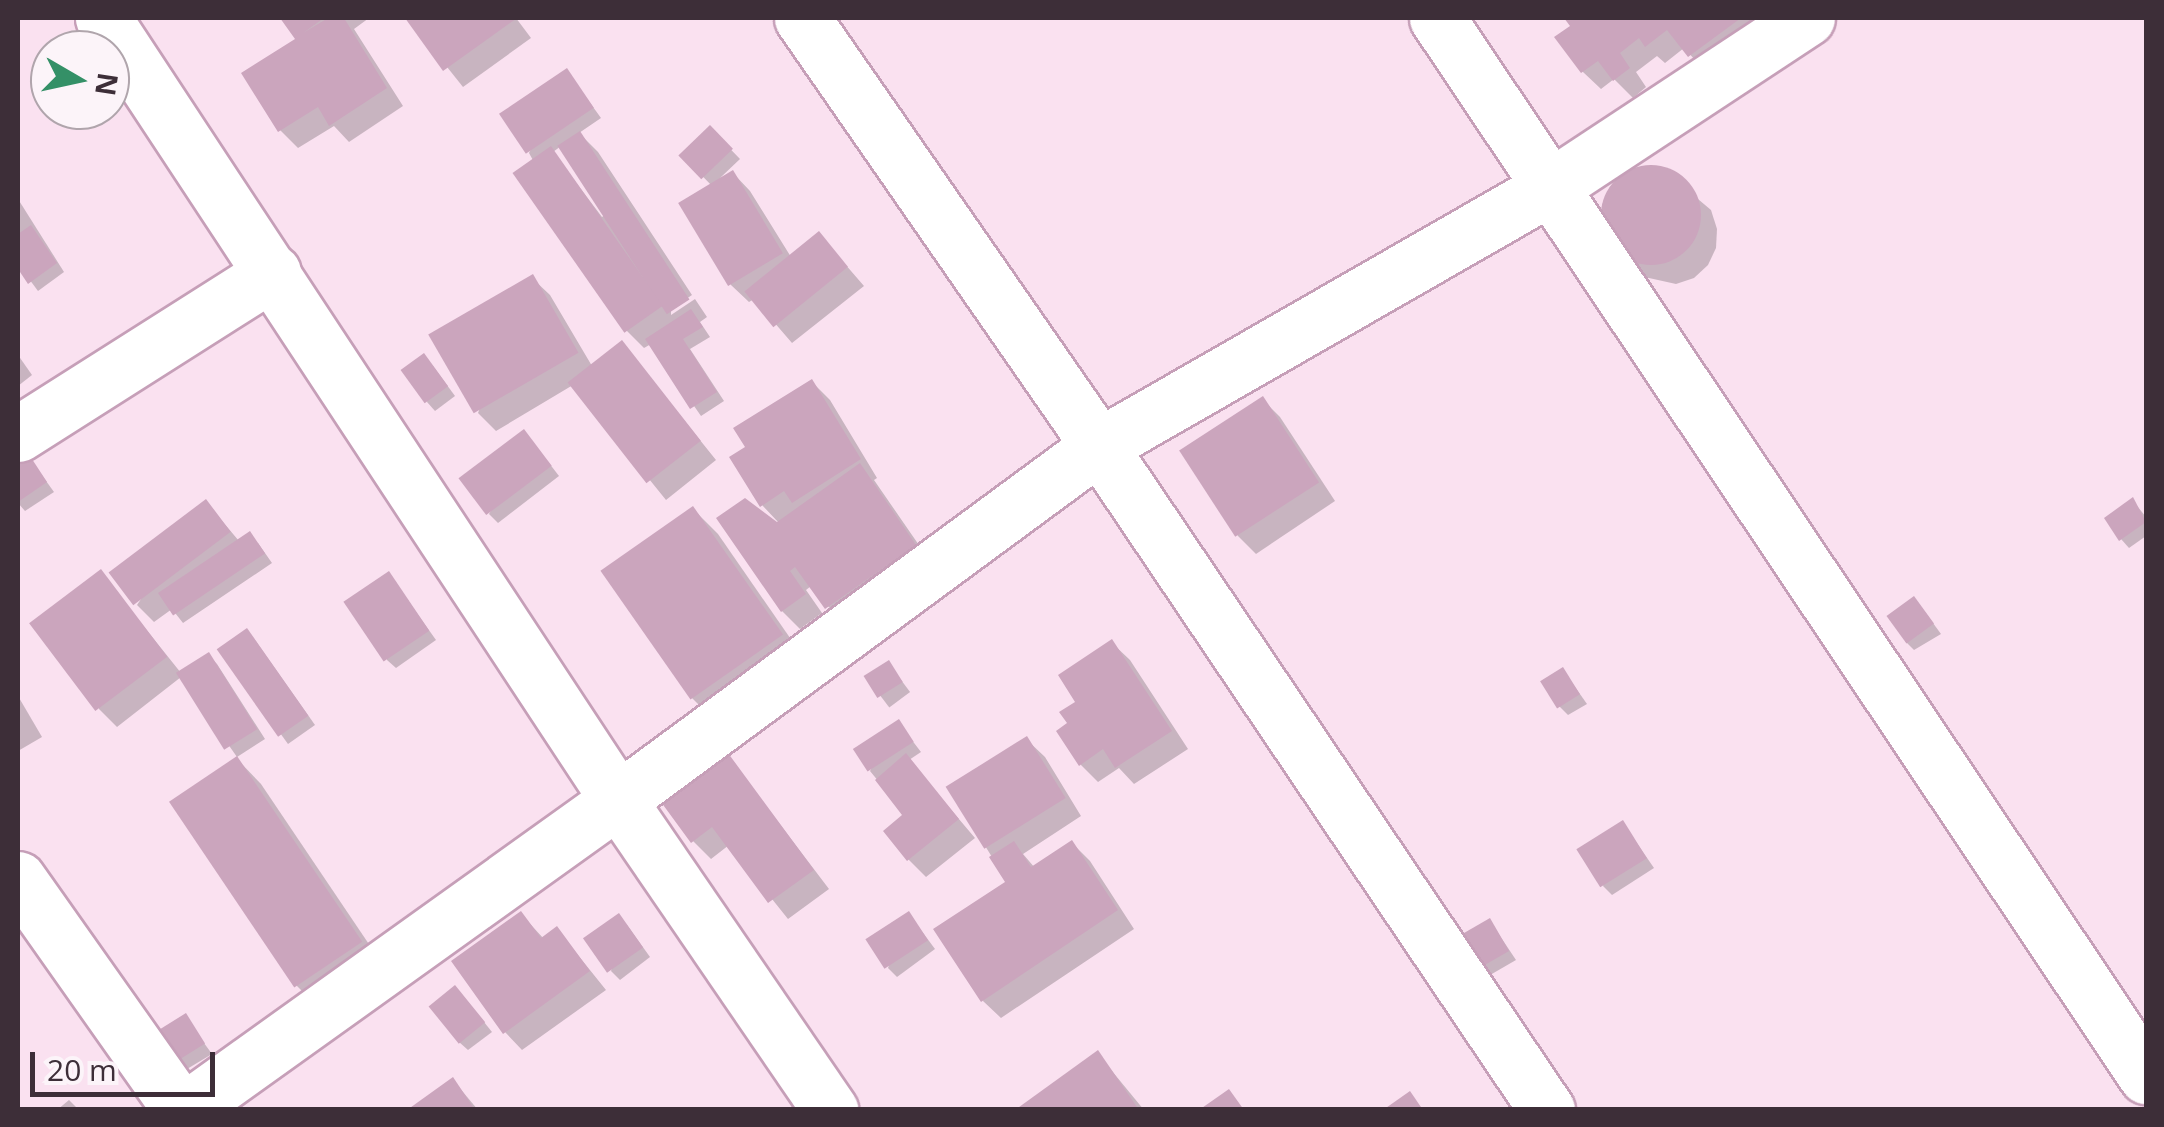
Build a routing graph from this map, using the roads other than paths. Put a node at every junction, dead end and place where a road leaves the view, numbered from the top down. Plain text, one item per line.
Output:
1 (103, 18) edge
2 (802, 18) edge
3 (1437, 18) edge
4 (1807, 18) edge
5 (1549, 188) junction
6 (273, 272) junction
7 (18, 434) edge
8 (1099, 446) junction
9 (618, 800) junction
10 (22, 896) edge
11 (2146, 1076) edge
12 (183, 1110) edge
13 (830, 1110) edge
14 (1547, 1110) edge

1 - 6 street
2 - 8 street
3 - 5 street
4 - 5 street
5 - 8 street
5 - 11 street
6 - 7 street
6 - 9 street
8 - 9 street
8 - 14 street
9 - 12 street
9 - 13 street
10 - 12 street

